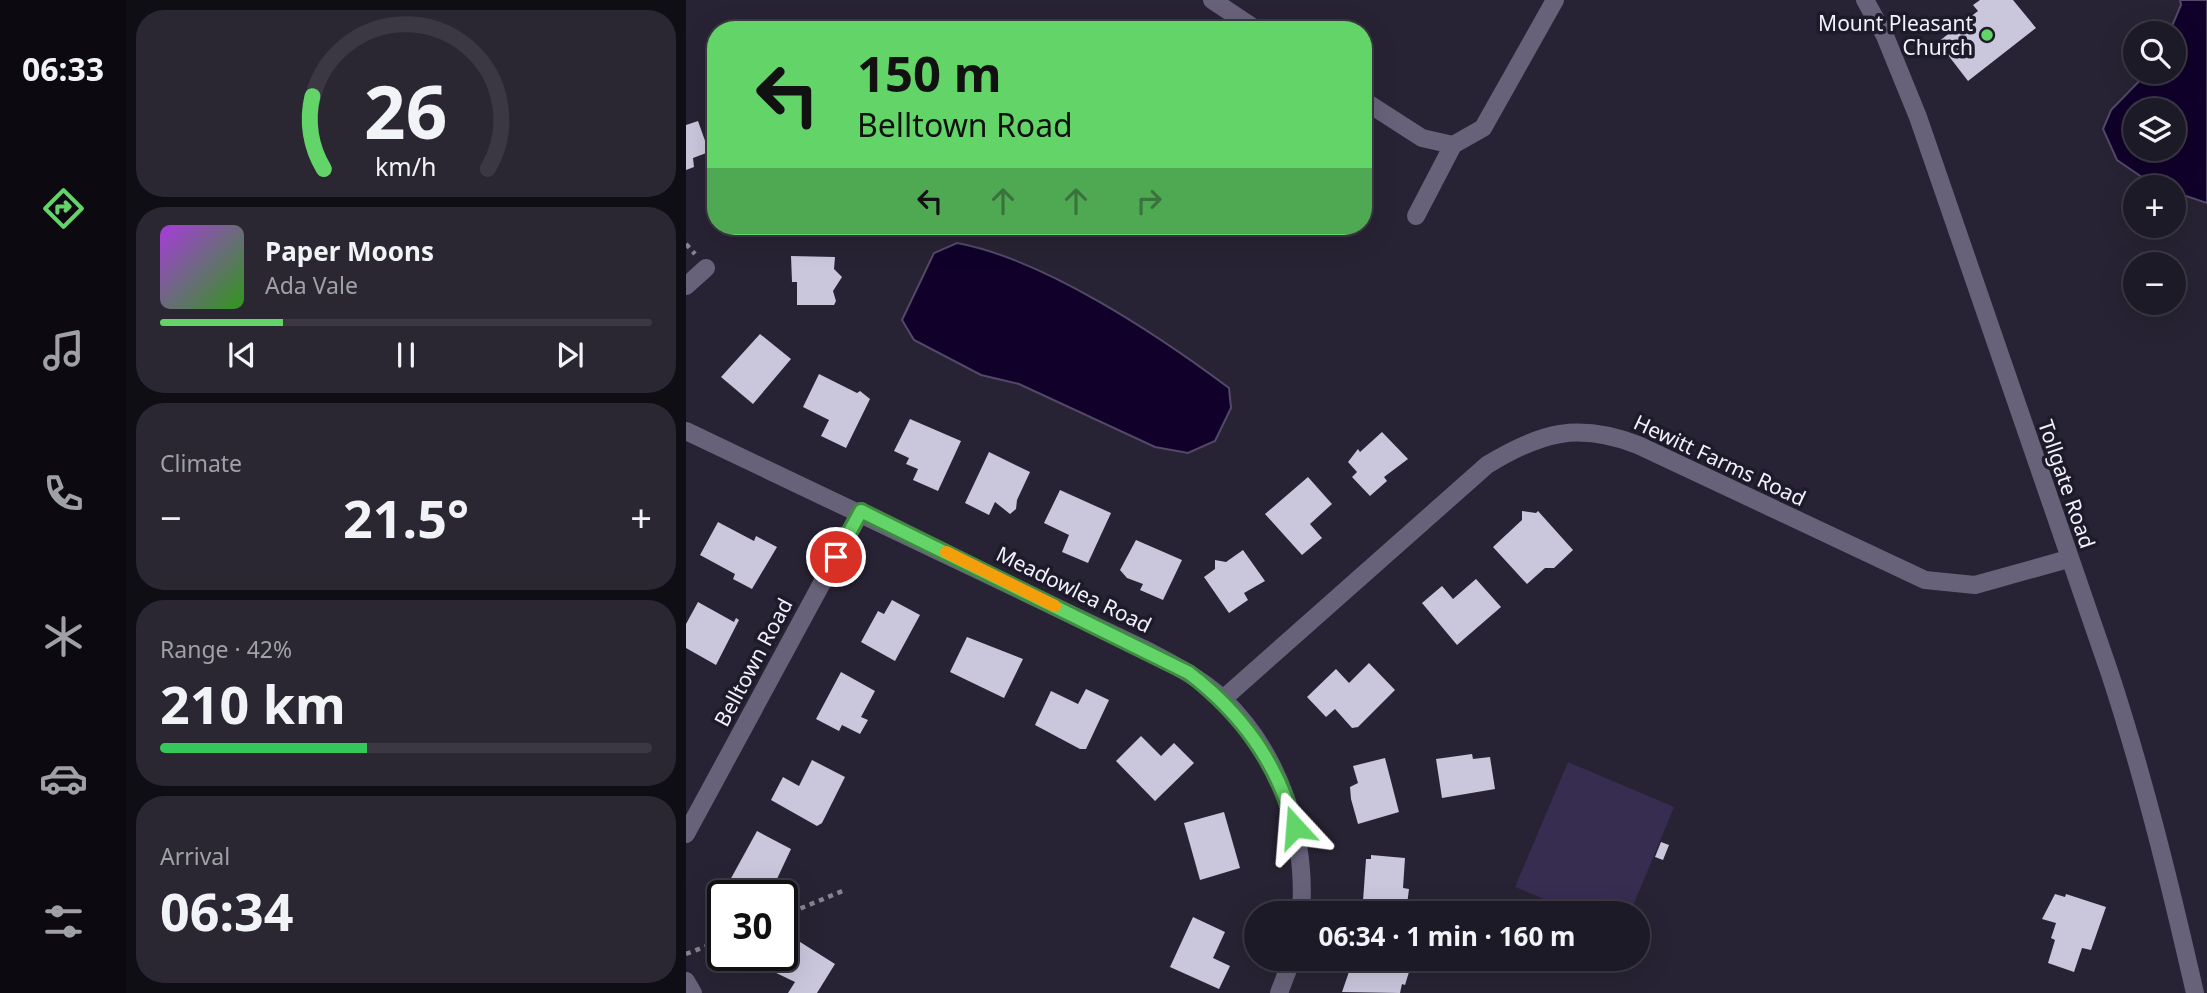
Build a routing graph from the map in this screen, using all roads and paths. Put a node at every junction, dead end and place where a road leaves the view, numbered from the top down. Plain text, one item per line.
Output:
1 (1212, 0) edge
2 (1555, 0) edge
3 (1865, 0) edge
4 (1244, 21) edge
5 (1372, 106) edge
6 (1453, 145) junction
7 (1416, 216) dead end
8 (706, 268) dead end
9 (686, 286) edge
10 (686, 430) edge
11 (861, 511) junction
12 (2068, 559) junction
13 (1223, 699) junction
14 (686, 834) edge
15 (845, 890) dead end
16 (1301, 901) edge
17 (798, 909) edge
18 (707, 946) edge
19 (686, 954) edge
20 (1287, 971) edge
21 (686, 981) edge
22 (693, 993) edge
23 (1279, 993) edge
24 (2195, 993) edge

1 - 4 street
2 - 6 street
3 - 12 street, Tollgate Road
5 - 6 street
6 - 7 street
8 - 9 street
10 - 11 street, Meadowlea Road
11 - 13 street, Meadowlea Road
11 - 14 street, Belltown Road
12 - 13 street, Hewitt Farms Road
12 - 24 street, Tollgate Road
13 - 16 street, Meadowlea Road
15 - 17 path
18 - 19 path
20 - 23 street
21 - 22 street

